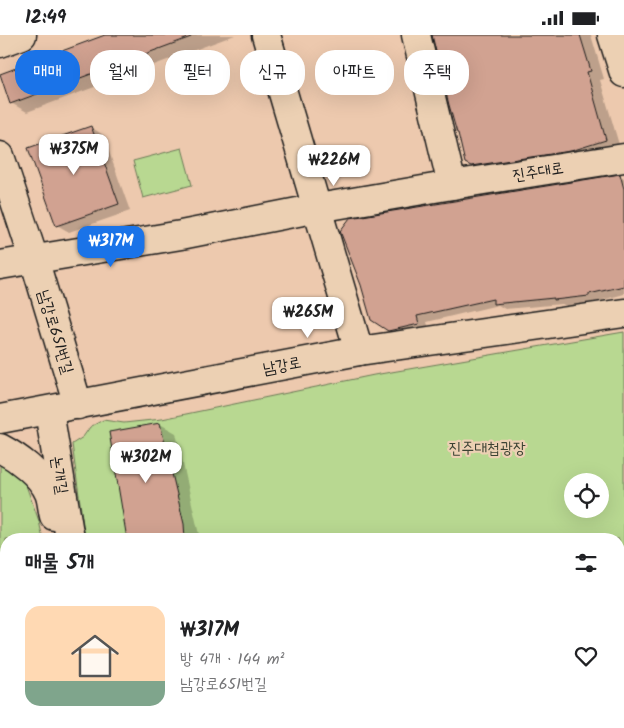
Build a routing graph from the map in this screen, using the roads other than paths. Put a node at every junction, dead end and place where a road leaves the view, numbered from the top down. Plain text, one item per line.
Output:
1 (22, 35) edge
2 (266, 35) edge
3 (416, 35) edge
4 (612, 35) edge
5 (0, 43) edge
6 (624, 73) edge
7 (0, 156) edge
8 (624, 158) edge
9 (452, 185) junction
10 (318, 208) junction
11 (34, 259) junction
12 (0, 265) edge
13 (624, 313) edge
14 (359, 351) junction
15 (78, 405) junction
16 (49, 411) junction
17 (0, 419) edge
18 (0, 448) edge
19 (61, 533) edge
20 (69, 533) edge

1 - 5 street
2 - 10 street
3 - 9 street
4 - 6 street
7 - 11 street, 남강로651번길
8 - 9 street, 진주대로
9 - 10 street, 진주대로
10 - 11 street, 진주대로
10 - 14 street
11 - 12 street
11 - 15 street, 남강로651번길
13 - 14 street, 남강로
14 - 15 street, 남강로
15 - 16 street, 남강로
16 - 17 street, 남강로
16 - 20 street, 논개길
18 - 19 street

